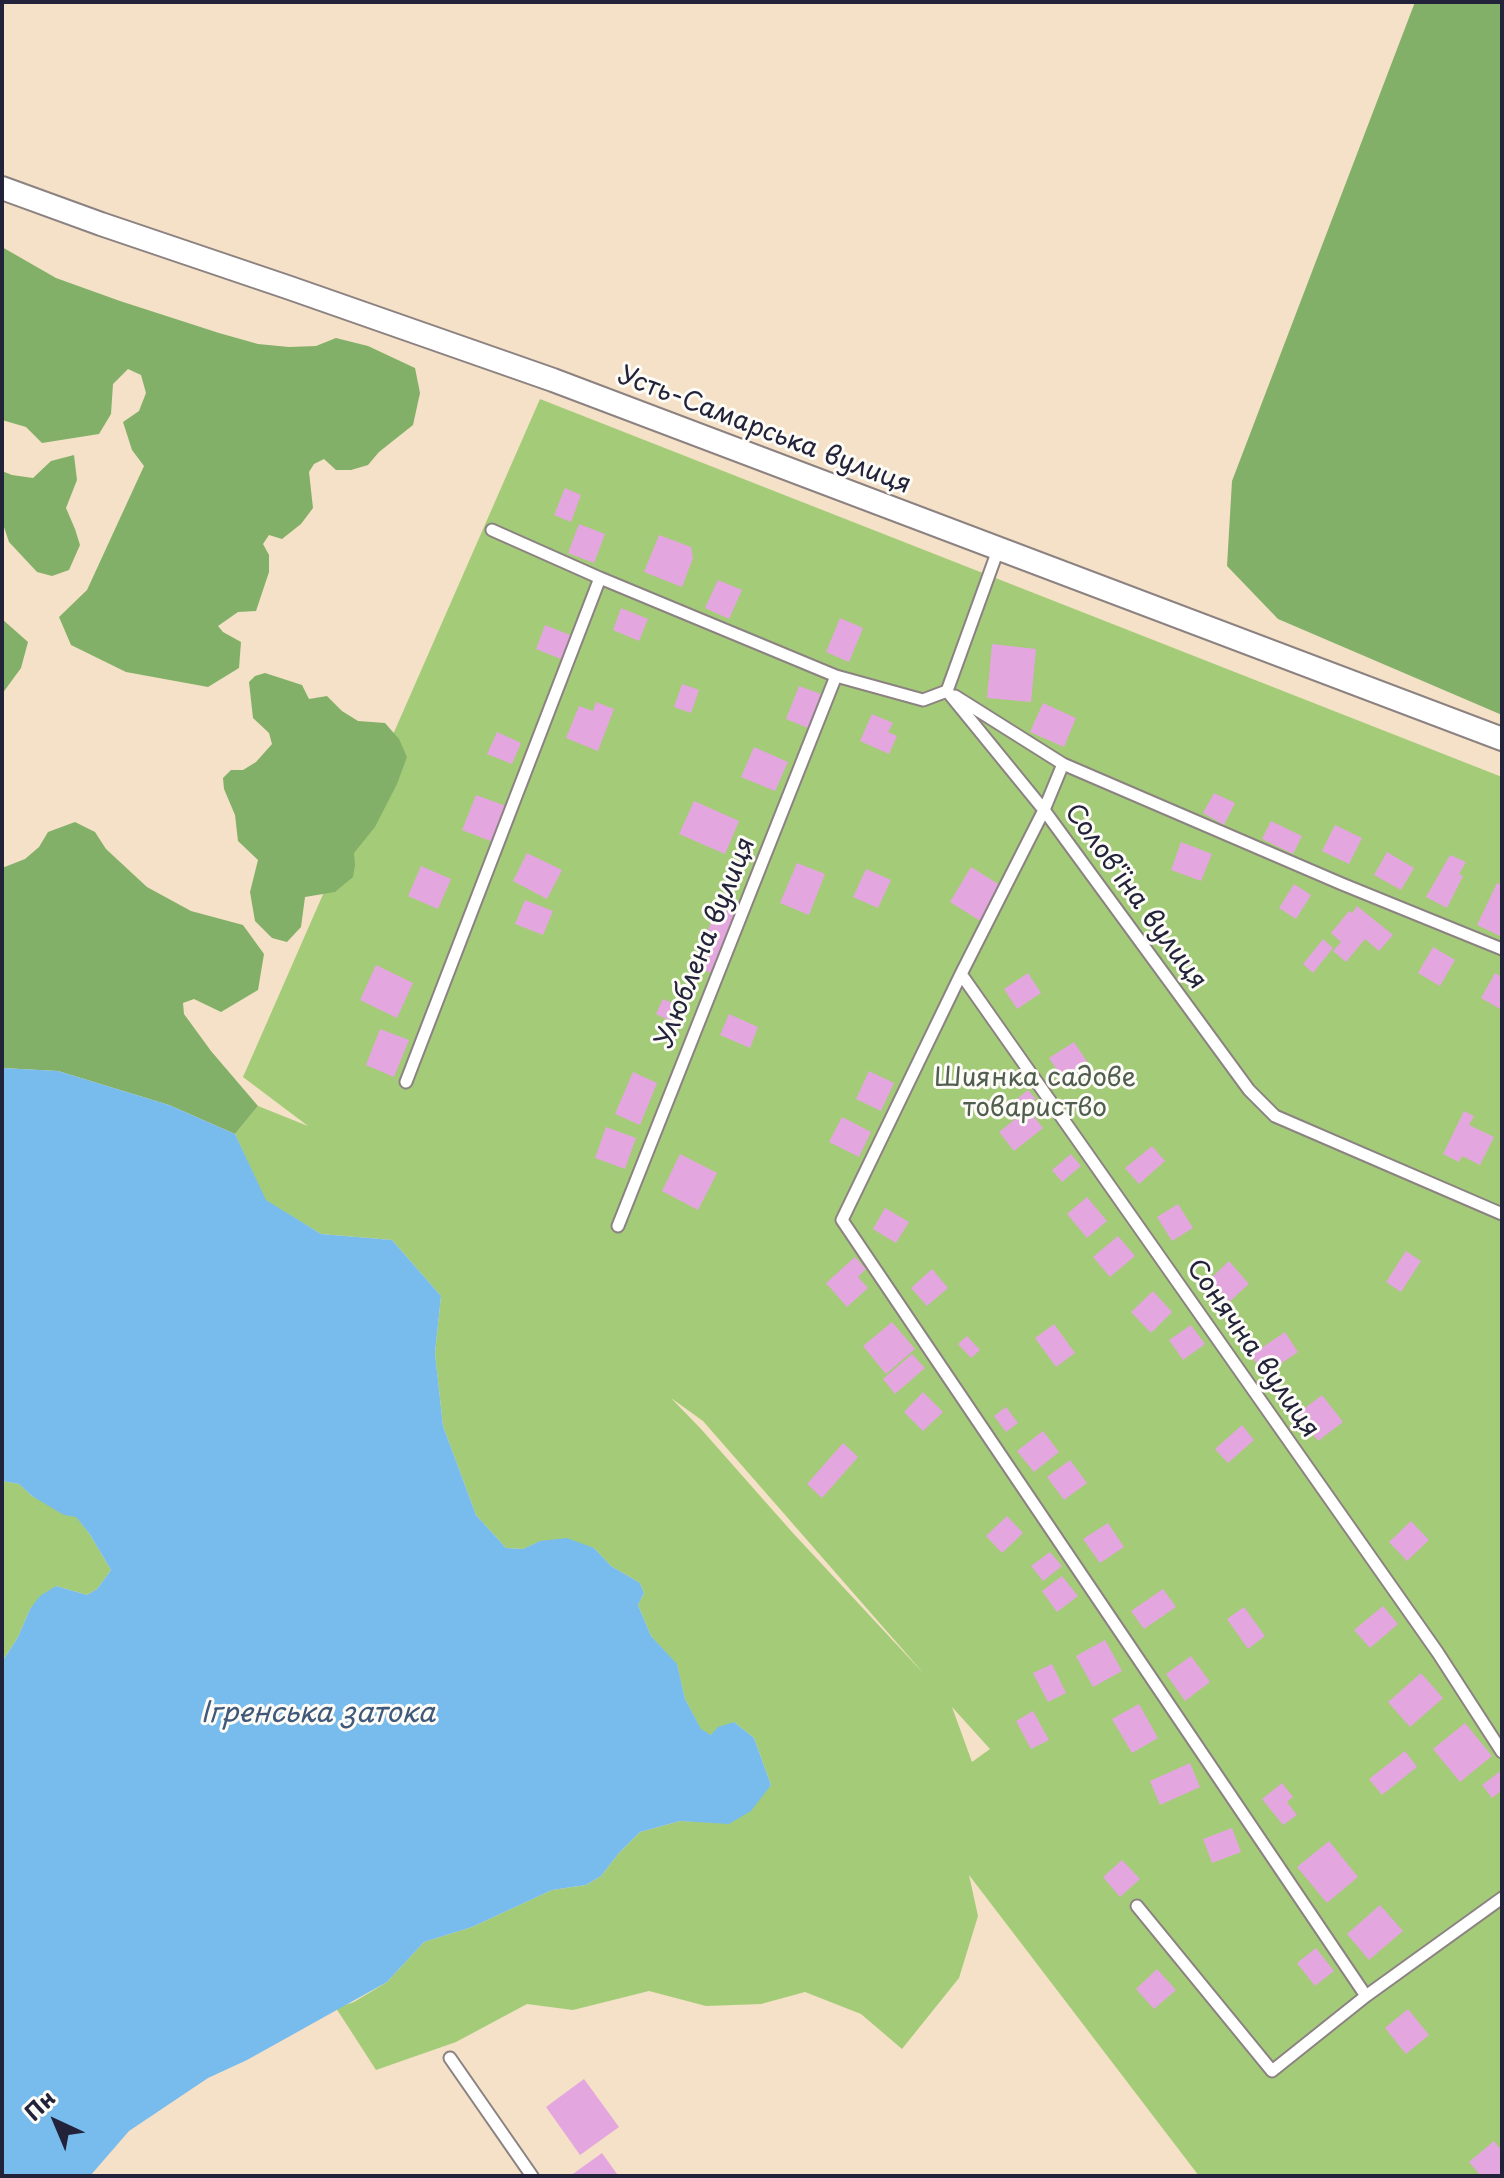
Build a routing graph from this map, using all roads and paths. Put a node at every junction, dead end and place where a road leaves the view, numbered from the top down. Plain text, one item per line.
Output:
1 (2, 188) edge
2 (492, 530) dead end
3 (998, 550) junction
4 (600, 578) junction
5 (836, 676) junction
6 (947, 691) junction
7 (1502, 739) edge
8 (1063, 764) junction
9 (1044, 810) junction
10 (1502, 949) edge
11 (961, 974) junction
12 (406, 1082) dead end
13 (1502, 1214) edge
14 (618, 1226) dead end
15 (1502, 1752) edge
16 (1502, 1898) edge
17 (1137, 1906) dead end
18 (1366, 1996) junction
19 (450, 2058) dead end
20 (532, 2176) edge

1 - 3 street, Усть-Самарська вулиця
2 - 4 lane
3 - 6 lane
3 - 7 street, Усть-Самарська вулиця
4 - 5 lane
4 - 12 lane
5 - 6 lane
5 - 14 lane, Улюблена вулиця
6 - 8 lane
6 - 9 lane
8 - 9 lane, Солов'їна вулиця
8 - 10 lane, Солов'їна вулиця
9 - 11 lane
9 - 13 lane, Солов'їна вулиця
11 - 15 lane, Сонячна вулиця
11 - 18 lane
16 - 18 lane
17 - 18 lane
19 - 20 lane

